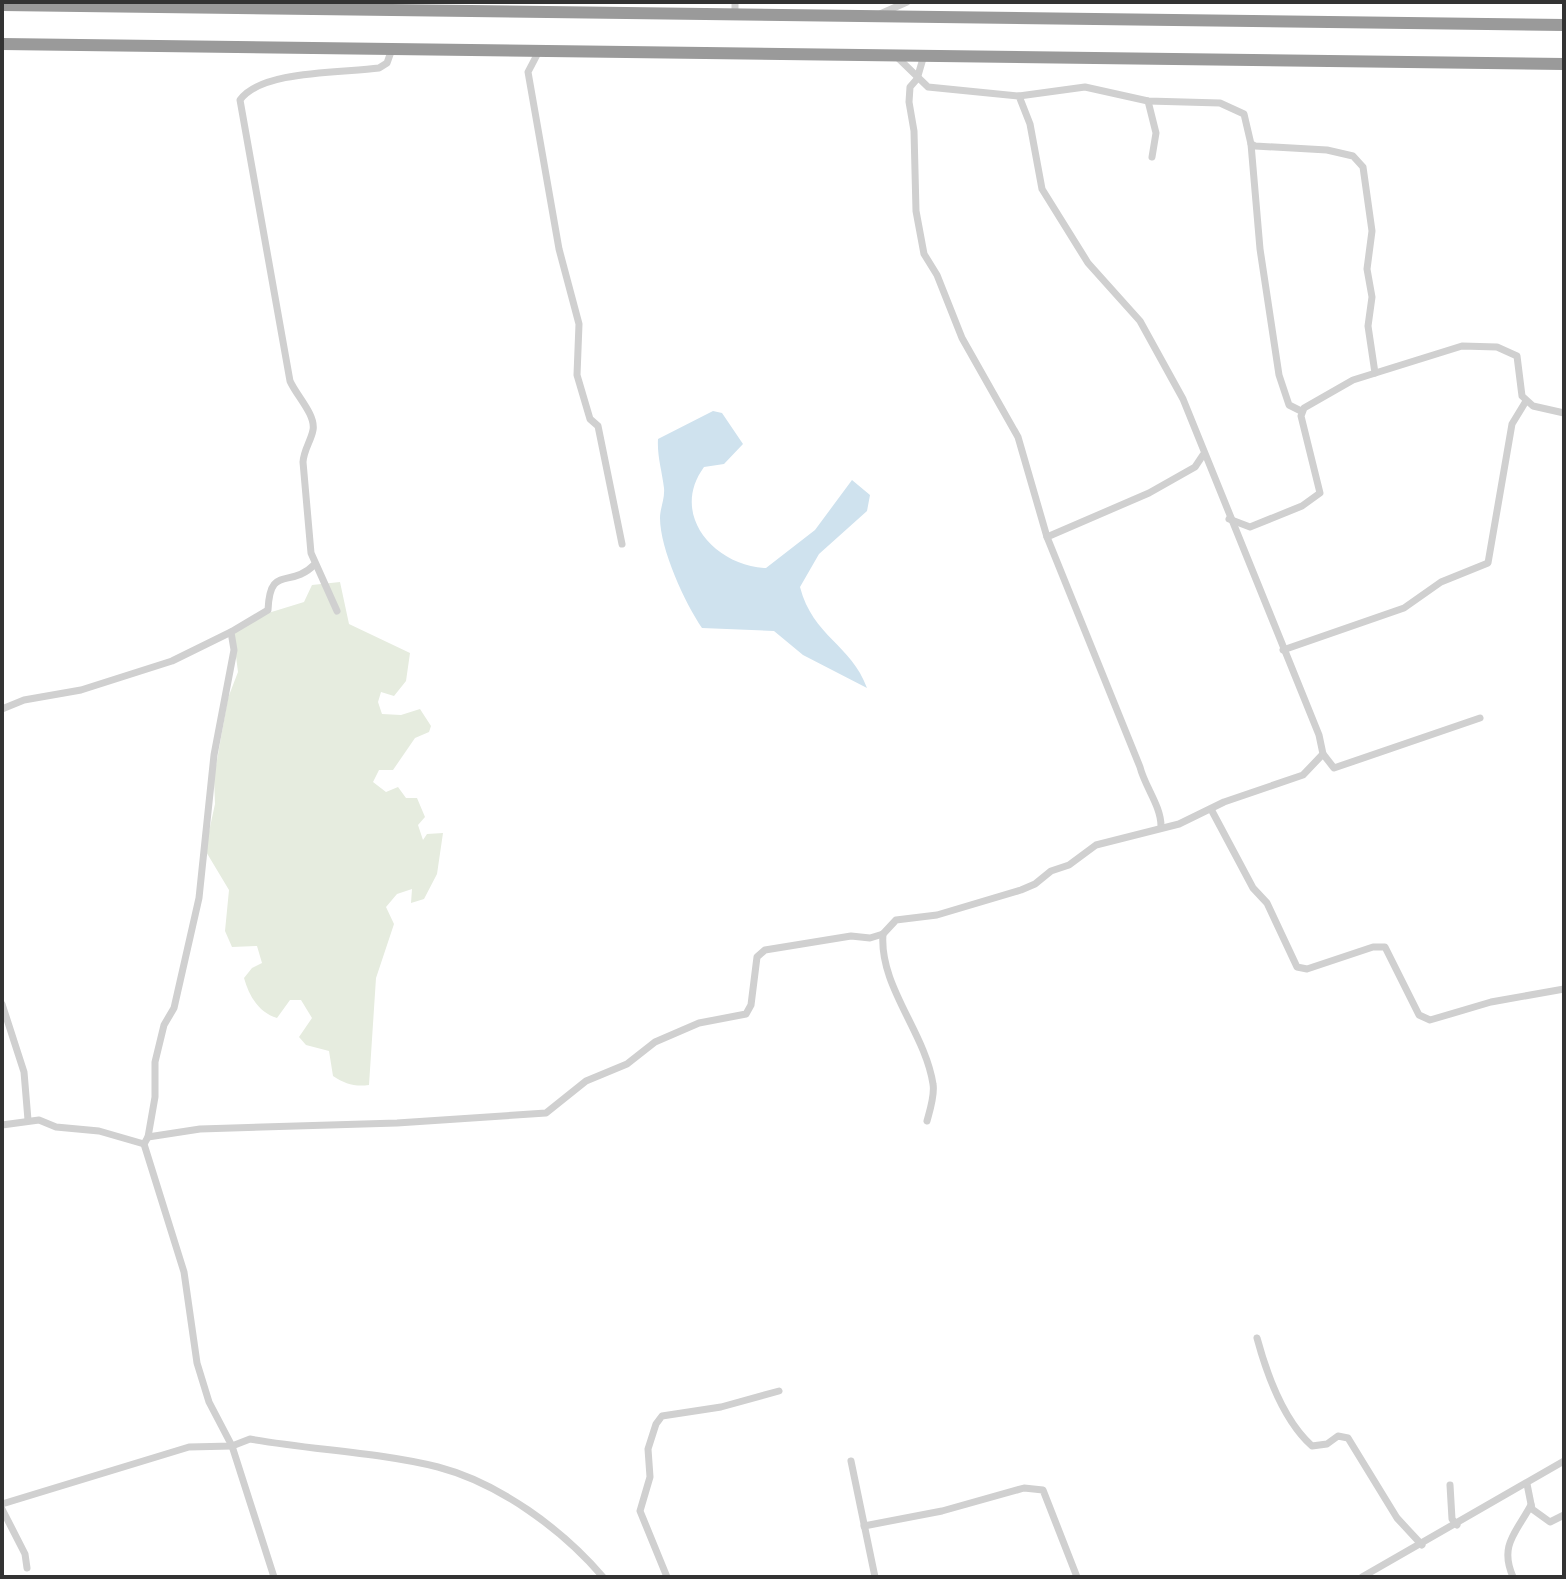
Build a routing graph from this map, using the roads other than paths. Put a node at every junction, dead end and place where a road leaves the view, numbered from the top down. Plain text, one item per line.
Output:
1 (907, 2) edge
2 (2, 5) edge
3 (254, 5) edge
4 (735, 8) edge
5 (876, 17) junction
6 (1564, 25) edge
7 (2, 44) edge
8 (392, 49) junction
9 (539, 50) junction
10 (896, 55) junction
11 (924, 55) junction
12 (1564, 64) edge
13 (917, 79) junction
14 (1019, 96) junction
15 (1148, 101) junction
16 (1251, 144) junction
17 (1152, 157) dead end
18 (1375, 373) junction
19 (1526, 401) junction
20 (1301, 411) junction
21 (1564, 413) edge
22 (1203, 455) junction
23 (1229, 519) junction
24 (1047, 537) junction
25 (622, 544) dead end
26 (315, 564) junction
27 (337, 611) dead end
28 (231, 632) junction
29 (1283, 650) junction
30 (2, 709) edge
31 (1480, 718) dead end
32 (1323, 754) junction
33 (1212, 811) junction
34 (1161, 826) junction
35 (883, 934) junction
36 (1564, 989) edge
37 (2, 1004) edge
38 (28, 1120) junction
39 (927, 1121) dead end
40 (2, 1125) edge
41 (146, 1141) junction
42 (1257, 1338) dead end
43 (779, 1391) dead end
44 (232, 1446) junction
45 (851, 1461) dead end
46 (1564, 1461) edge
47 (1527, 1484) junction
48 (1450, 1485) dead end
49 (1531, 1505) junction
50 (2, 1506) edge
51 (1564, 1515) edge
52 (1457, 1525) junction
53 (864, 1526) junction
54 (1422, 1545) junction
55 (27, 1568) dead end
56 (274, 1577) edge
57 (603, 1577) edge
58 (667, 1577) edge
59 (875, 1577) edge
60 (1077, 1577) edge
61 (1362, 1577) edge
62 (1513, 1577) edge

1 - 5 street
2 - 3 highway
3 - 4 highway
4 - 5 highway
5 - 6 highway
7 - 8 highway
8 - 9 highway
8 - 26 street
9 - 10 highway
9 - 25 street
10 - 11 highway
10 - 13 street
11 - 12 highway
11 - 13 street
13 - 14 street
13 - 24 street
14 - 15 street
14 - 22 street
15 - 16 street
15 - 17 street
16 - 18 street
16 - 20 street
18 - 19 street
18 - 20 street
19 - 21 street
19 - 29 street
20 - 23 street
22 - 23 street
22 - 24 street
23 - 29 street
24 - 34 street
26 - 27 street
26 - 28 street
28 - 30 street
28 - 41 street
29 - 32 street
31 - 32 street
32 - 33 street
33 - 34 street
33 - 36 street
34 - 35 street
35 - 39 street
35 - 41 street
37 - 38 street
38 - 40 street
38 - 41 street
41 - 44 street
42 - 54 street
43 - 58 street
44 - 50 street
44 - 56 street
44 - 57 street
45 - 53 street
46 - 47 street
47 - 49 street
47 - 52 street
48 - 52 street
49 - 51 street
49 - 62 street
50 - 55 street
52 - 54 street
53 - 59 street
53 - 60 street
54 - 61 street

